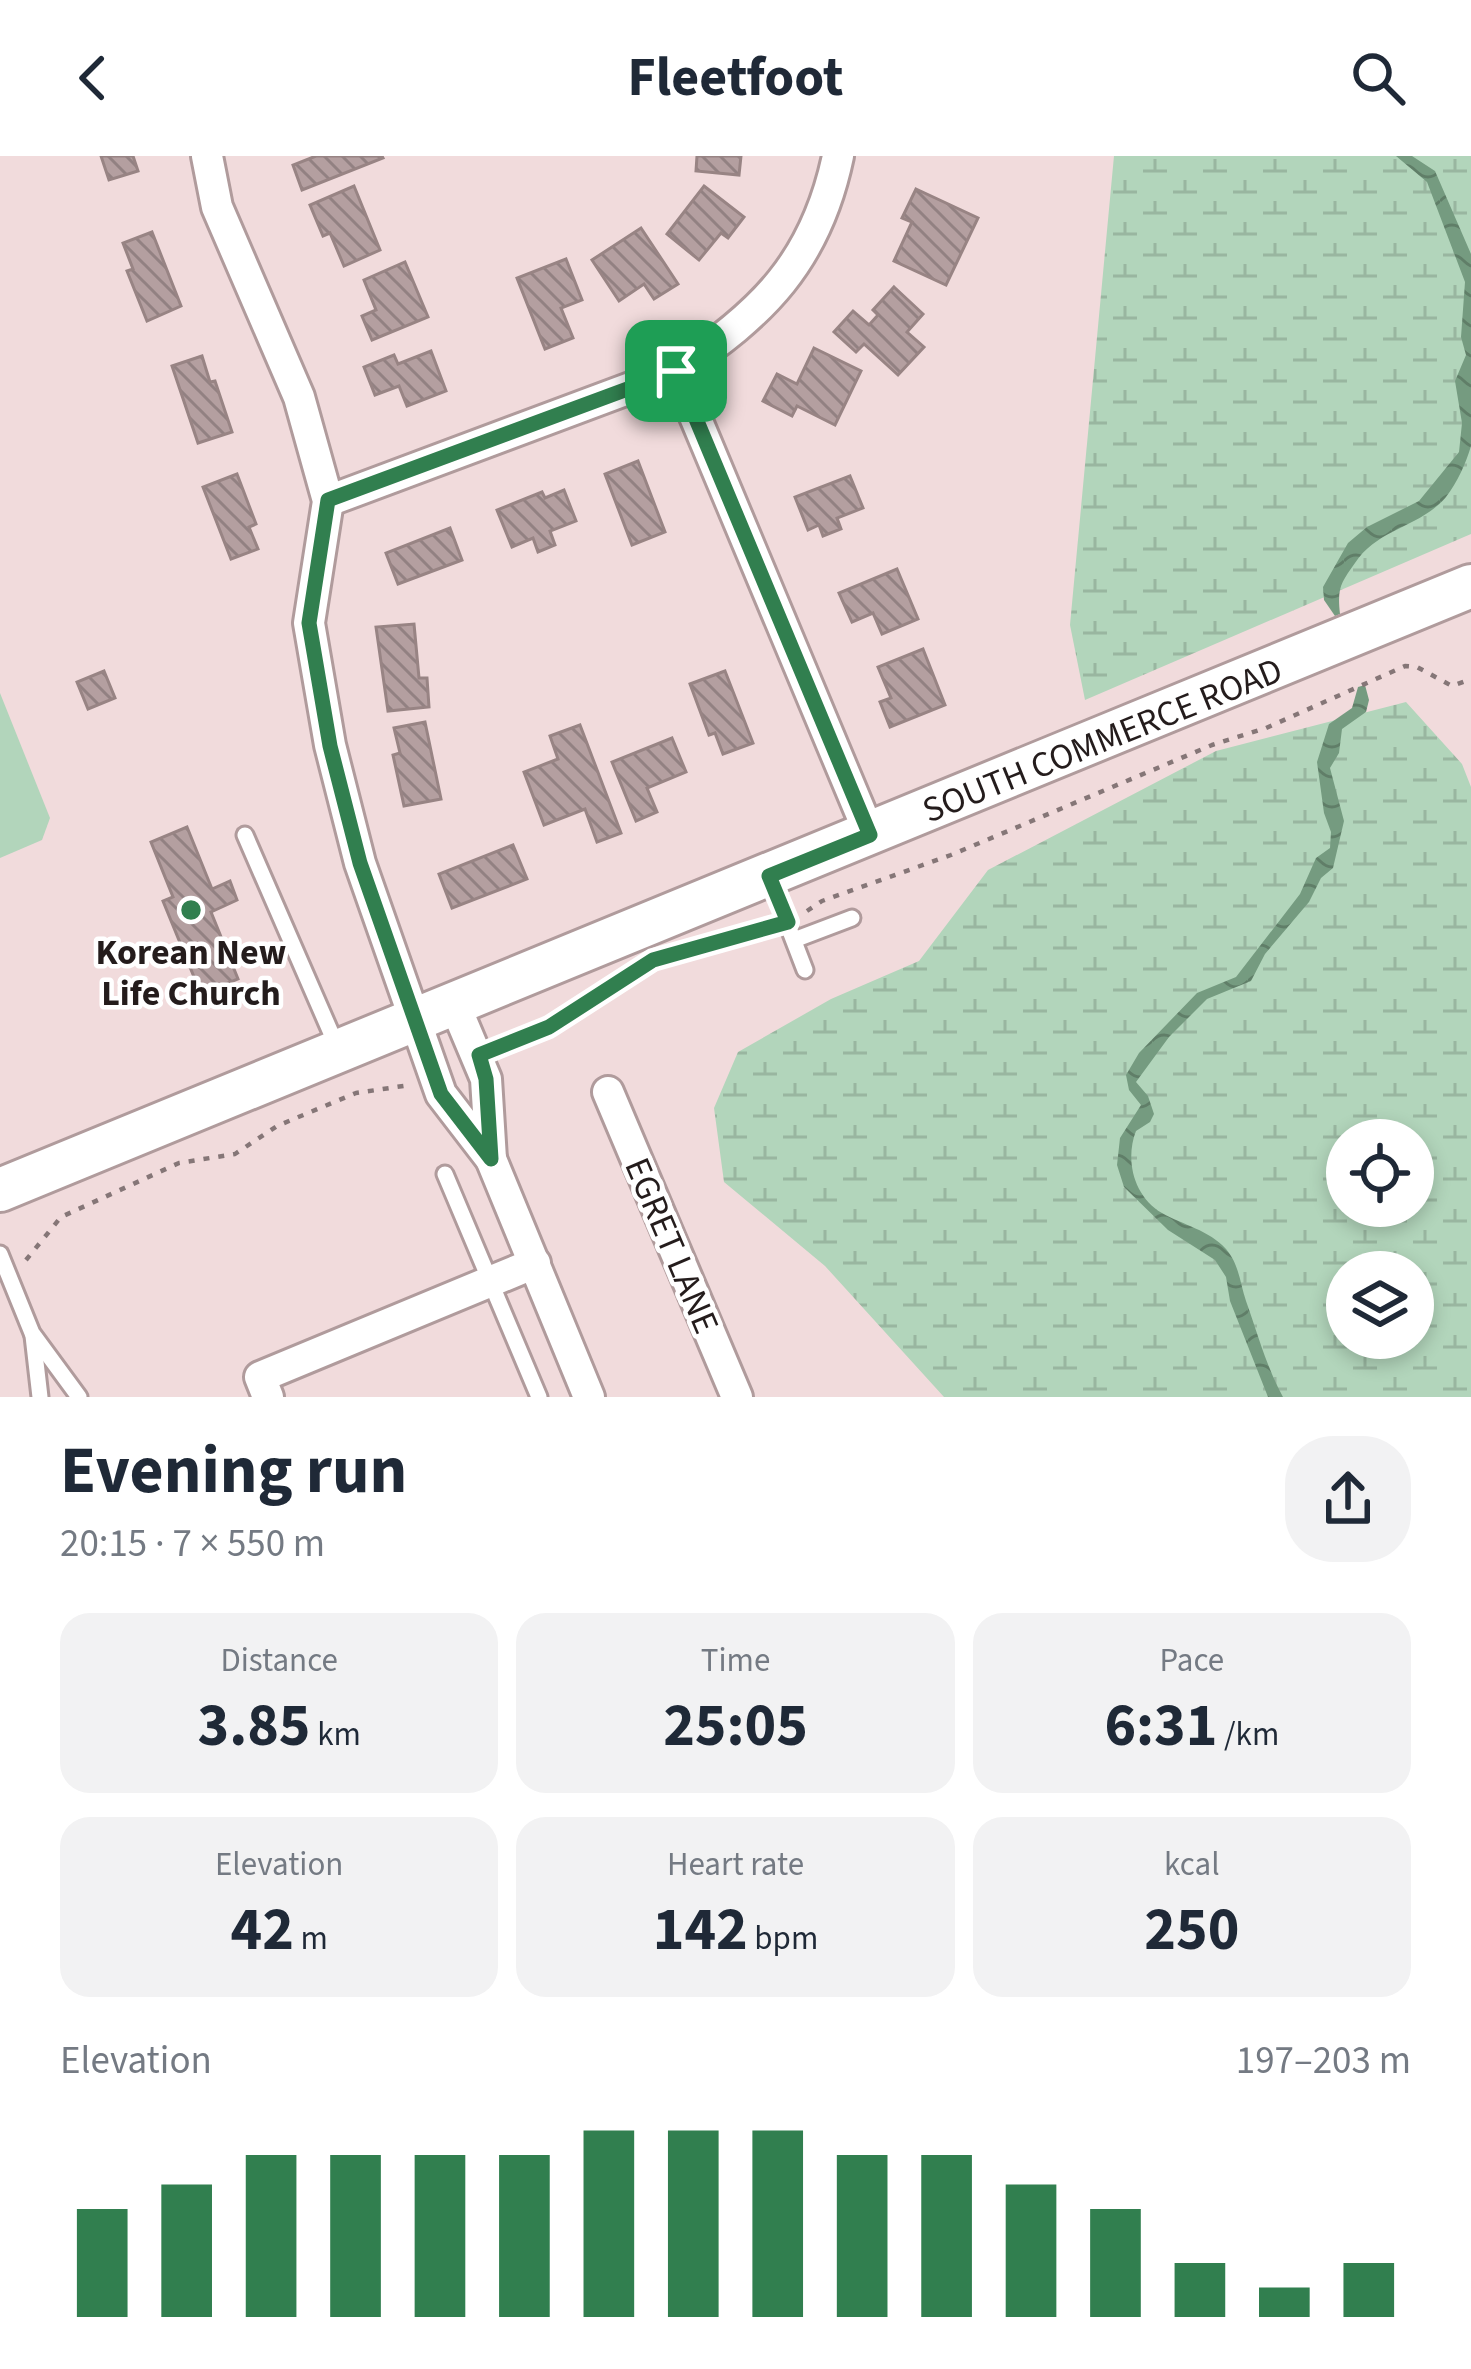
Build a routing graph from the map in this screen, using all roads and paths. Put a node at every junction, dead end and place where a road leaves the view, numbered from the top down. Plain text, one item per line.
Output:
1 (207, 156) edge
2 (838, 156) edge
3 (676, 371) junction
4 (328, 500) junction
5 (1471, 586) edge
6 (1471, 679) edge
7 (245, 835) dead end
8 (870, 835) junction
9 (769, 876) junction
10 (852, 918) dead end
11 (788, 922) junction
12 (794, 940) junction
13 (805, 970) dead end
14 (454, 1003) junction
15 (416, 1021) junction
16 (340, 1052) junction
17 (479, 1055) junction
18 (434, 1073) junction
19 (608, 1092) dead end
20 (491, 1159) junction
21 (445, 1174) dead end
22 (0, 1190) edge
23 (0, 1254) edge
24 (535, 1263) junction
25 (8, 1271) junction
26 (489, 1283) junction
27 (32, 1334) junction
28 (264, 1387) edge
29 (40, 1397) edge
30 (79, 1397) edge
31 (539, 1397) edge
32 (588, 1397) edge
33 (737, 1397) edge

1 - 4 street
2 - 3 street
3 - 4 street
3 - 8 street
4 - 15 street
5 - 8 street, SOUTH COMMERCE ROAD
6 - 11 path
7 - 16 lane
8 - 9 street, SOUTH COMMERCE ROAD
9 - 11 lane
9 - 14 street, SOUTH COMMERCE ROAD
10 - 12 lane
11 - 12 lane
11 - 17 path
12 - 13 lane
14 - 15 street, SOUTH COMMERCE ROAD
14 - 17 street
15 - 16 street, SOUTH COMMERCE ROAD
15 - 18 street
16 - 22 street, SOUTH COMMERCE ROAD
17 - 20 street
18 - 20 street
18 - 25 path
19 - 33 street, EGRET LANE
20 - 24 street
21 - 26 lane
23 - 25 lane
24 - 26 street
24 - 32 street
25 - 27 lane
26 - 28 street
26 - 31 lane
27 - 29 lane
27 - 30 lane

